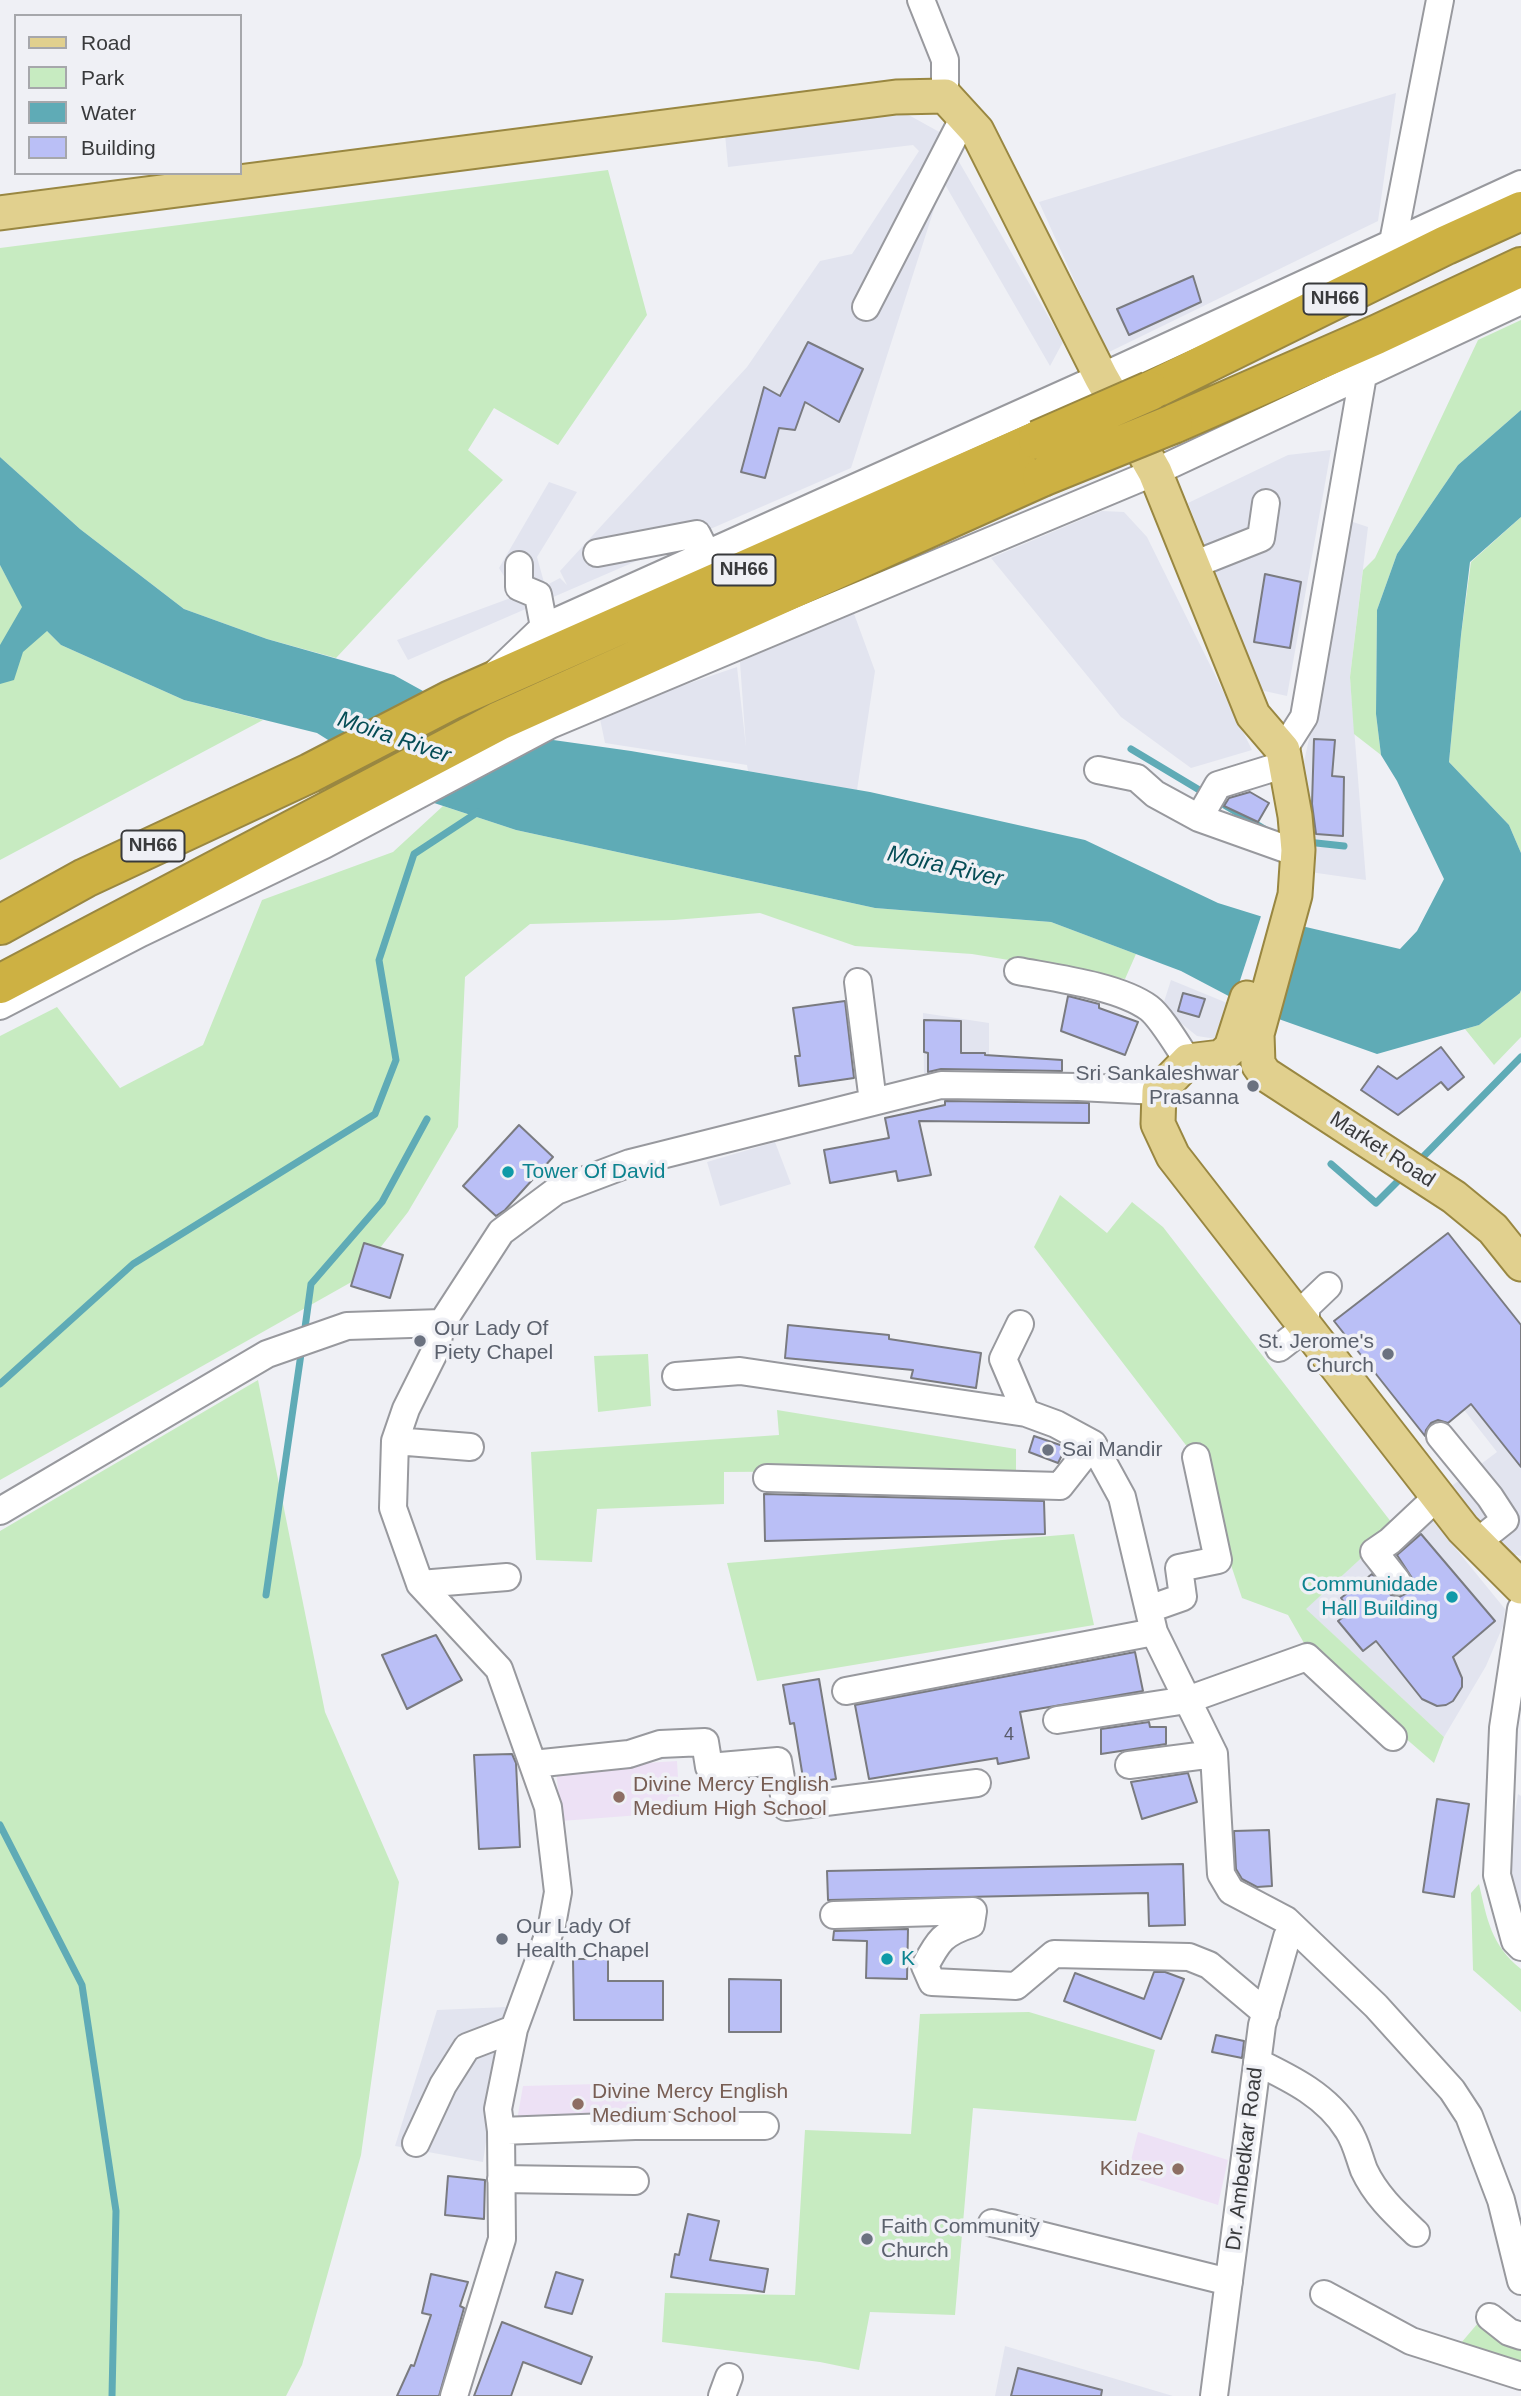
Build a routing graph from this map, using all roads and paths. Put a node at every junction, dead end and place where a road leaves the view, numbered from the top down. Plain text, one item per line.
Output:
1 (921, 0) edge
2 (1440, 0) edge
3 (955, 106) junction
4 (1521, 184) edge
5 (1521, 211) edge
6 (0, 213) edge
7 (1393, 242) junction
8 (1521, 267) edge
9 (1521, 301) edge
10 (866, 307) dead end
11 (1363, 375) junction
12 (1101, 377) junction
13 (1040, 458) junction
14 (1155, 472) junction
15 (1266, 503) dead end
16 (597, 554) dead end
17 (707, 554) junction
18 (519, 565) dead end
19 (1193, 565) junction
20 (544, 627) junction
21 (465, 694) junction
22 (1284, 757) junction
23 (1098, 770) dead end
24 (1295, 816) junction
25 (1199, 818) junction
26 (314, 834) junction
27 (1286, 849) junction
28 (1287, 893) junction
29 (0, 925) edge
30 (1018, 971) dead end
31 (858, 982) dead end
32 (0, 984) edge
33 (0, 1006) edge
34 (1239, 1040) junction
35 (1188, 1061) junction
36 (1159, 1091) junction
37 (873, 1102) junction
38 (1521, 1264) edge
39 (1328, 1286) dead end
40 (443, 1322) junction
41 (1020, 1324) dead end
42 (1306, 1326) junction
43 (1279, 1348) dead end
44 (676, 1376) dead end
45 (1026, 1413) junction
46 (1440, 1436) dead end
47 (395, 1441) junction
48 (1093, 1444) junction
49 (470, 1447) dead end
50 (1196, 1457) dead end
51 (767, 1478) dead end
52 (1438, 1496) junction
53 (0, 1511) edge
54 (1476, 1543) junction
55 (508, 1577) dead end
56 (1397, 1581) dead end
57 (420, 1584) junction
58 (1521, 1587) edge
59 (1521, 1609) edge
60 (1151, 1621) junction
61 (846, 1691) dead end
62 (1187, 1700) junction
63 (1057, 1720) dead end
64 (1393, 1737) dead end
65 (1214, 1754) junction
66 (533, 1764) junction
67 (1129, 1765) dead end
68 (978, 1783) dead end
69 (834, 1915) dead end
70 (1293, 1927) junction
71 (1521, 1947) edge
72 (1266, 2013) junction
73 (514, 2029) junction
74 (1257, 2062) junction
75 (765, 2126) dead end
76 (501, 2131) junction
77 (416, 2143) dead end
78 (501, 2179) junction
79 (635, 2181) dead end
80 (992, 2223) dead end
81 (1416, 2233) dead end
82 (1521, 2281) edge
83 (1229, 2282) junction
84 (1324, 2294) dead end
85 (1490, 2317) dead end
86 (1521, 2336) edge
87 (1521, 2376) edge
88 (454, 2396) edge
89 (1214, 2396) edge

1 - 3 street
2 - 7 street
3 - 6 main road
3 - 10 street
3 - 12 main road
4 - 7 street
5 - 13 highway, NH66, bridge
7 - 12 street
8 - 13 highway, NH66, bridge
9 - 11 street
11 - 14 street
11 - 22 street
12 - 14 main road
12 - 17 street
13 - 21 highway, NH66
13 - 26 highway, NH66
14 - 19 main road
14 - 26 street
15 - 19 street
16 - 17 street
17 - 20 street
18 - 20 street
19 - 22 main road
20 - 21 street
21 - 29 highway, NH66
22 - 24 main road
22 - 25 street
23 - 25 street
24 - 27 main road
24 - 28 main road
25 - 27 street
26 - 32 highway, NH66
26 - 33 street
27 - 28 main road
28 - 34 main road
30 - 35 street
31 - 37 street
34 - 35 main road
34 - 38 main road, Market Road
35 - 36 main road
36 - 37 street
36 - 42 main road
37 - 40 street
39 - 42 street
40 - 47 street
40 - 53 street
41 - 45 street
42 - 43 street
42 - 52 main road
44 - 45 street
45 - 48 street
46 - 54 street
47 - 49 street
47 - 57 street
48 - 51 street
48 - 60 street
50 - 60 street
52 - 54 main road
52 - 56 street
54 - 58 main road
55 - 57 street
57 - 66 street
59 - 71 street
60 - 61 street
60 - 62 street
62 - 63 street
62 - 64 street
62 - 65 street
65 - 67 street
65 - 70 street
66 - 68 street
66 - 73 street
69 - 72 street
70 - 72 street, Dr. Ambedkar Road
70 - 82 street
72 - 74 street, Dr. Ambedkar Road
73 - 76 street
73 - 77 street
74 - 81 street
74 - 83 street, Dr. Ambedkar Road
75 - 76 street
76 - 78 street
78 - 79 street
78 - 88 street
80 - 83 street
83 - 89 street, Dr. Ambedkar Road
84 - 87 street
85 - 86 street

